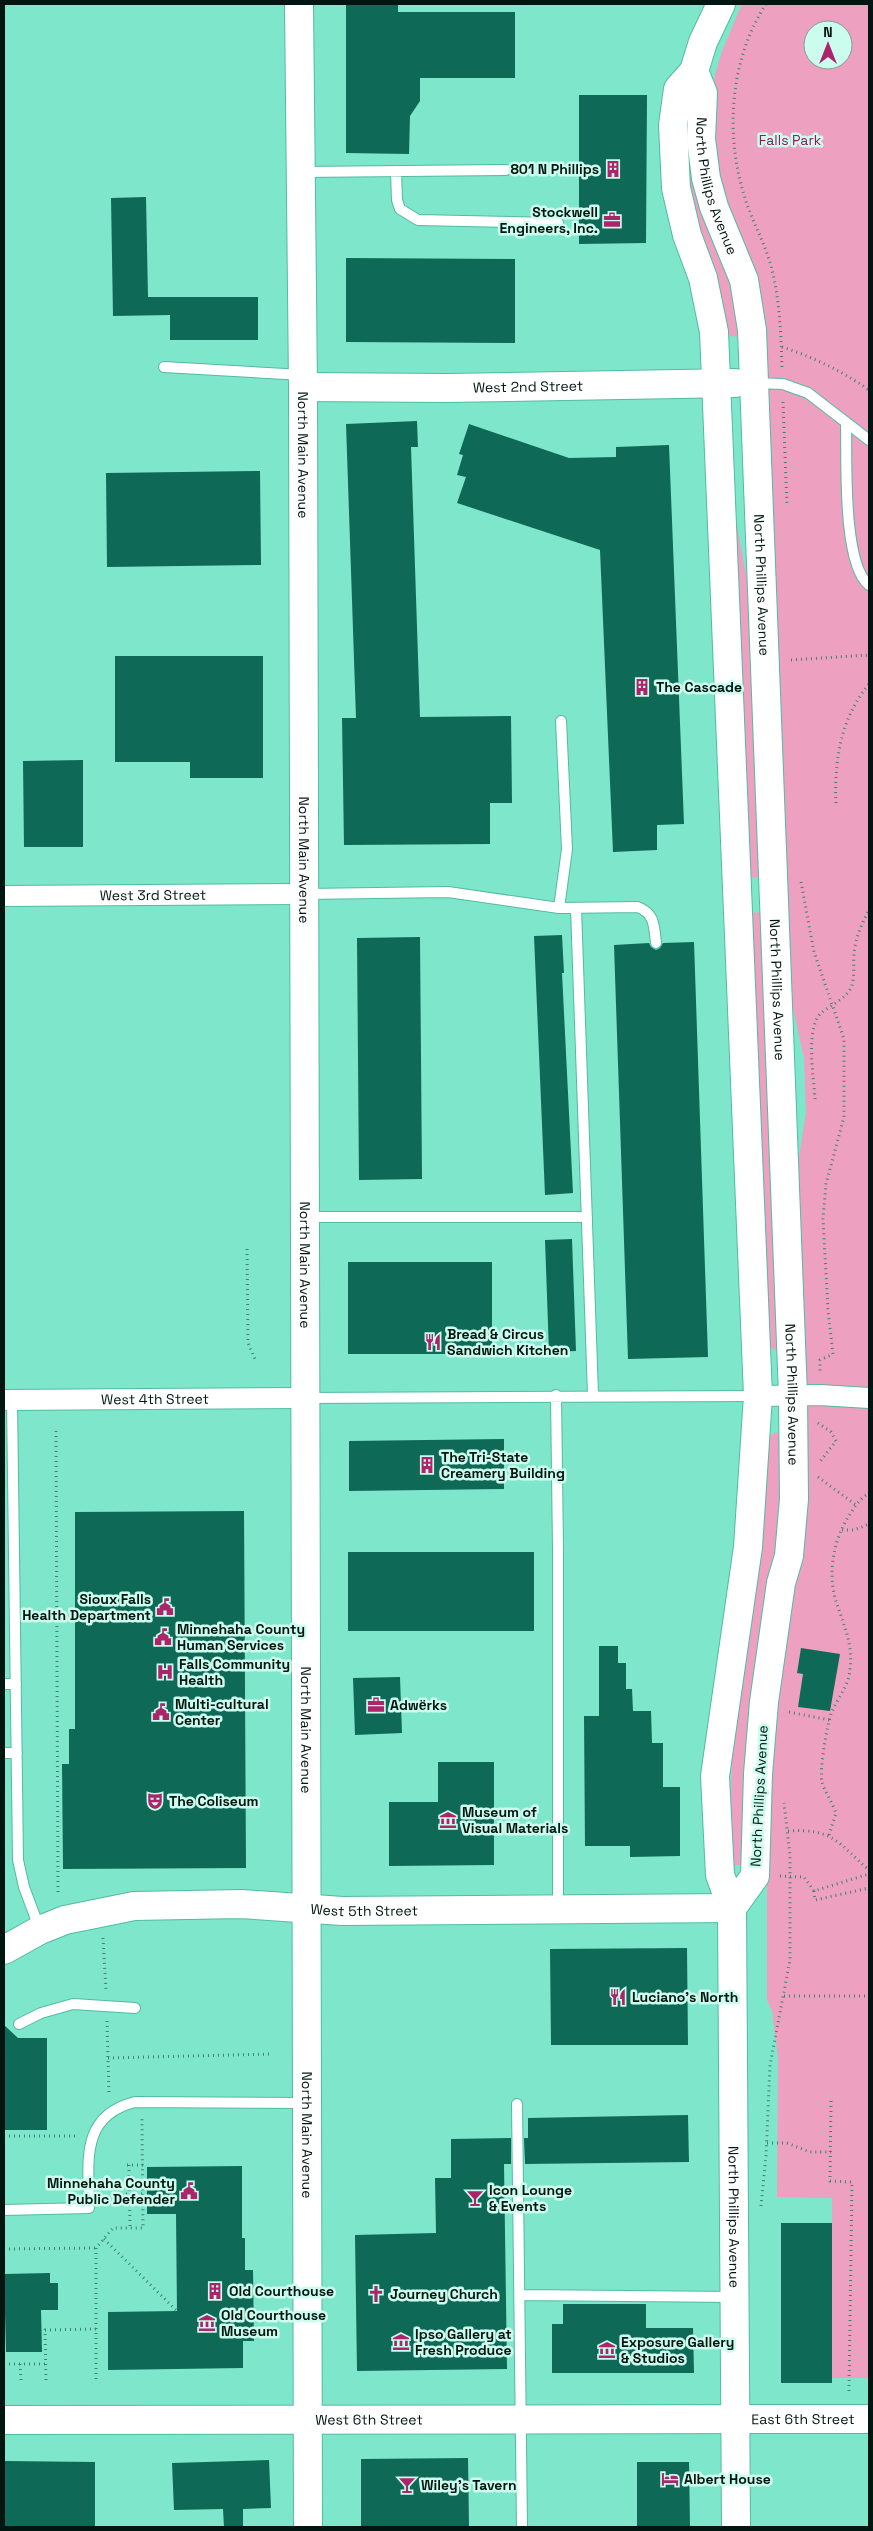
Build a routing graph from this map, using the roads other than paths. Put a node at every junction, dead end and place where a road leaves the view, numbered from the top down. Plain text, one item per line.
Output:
1 (299, 4) edge
2 (721, 4) edge
3 (694, 71) junction
4 (506, 170) dead end
5 (396, 171) junction
6 (301, 172) junction
7 (558, 223) dead end
8 (164, 367) dead end
9 (303, 381) junction
10 (717, 383) junction
11 (754, 383) junction
12 (846, 423) junction
13 (869, 440) edge
14 (869, 585) edge
15 (561, 721) dead end
16 (303, 894) junction
17 (4, 896) edge
18 (559, 908) junction
19 (576, 908) junction
20 (656, 943) dead end
21 (305, 1217) junction
22 (587, 1217) junction
23 (556, 1395) junction
24 (593, 1395) junction
25 (793, 1395) junction
26 (758, 1396) junction
27 (306, 1398) junction
28 (869, 1398) edge
29 (8, 1400) edge
30 (4, 1684) edge
31 (16, 1684) junction
32 (4, 1753) edge
33 (17, 1753) junction
34 (732, 1908) junction
35 (306, 1909) junction
36 (558, 1910) junction
37 (40, 1930) junction
38 (4, 1950) edge
39 (135, 2008) dead end
40 (19, 2024) dead end
41 (308, 2103) junction
42 (517, 2104) dead end
43 (4, 2210) edge
44 (520, 2295) junction
45 (735, 2297) junction
46 (308, 2419) junction
47 (521, 2419) junction
48 (4, 2420) edge
49 (736, 2420) junction
50 (869, 2420) edge
51 (308, 2527) edge
52 (522, 2527) edge
53 (736, 2527) edge

1 - 6 street, North Main Avenue
2 - 3 street, North Phillips Avenue
3 - 10 street, North Phillips Avenue
3 - 11 street, North Phillips Avenue
4 - 5 lane
5 - 6 lane
5 - 7 lane
6 - 9 street, North Main Avenue
8 - 9 lane
9 - 10 street, West 2nd Street
9 - 16 street, North Main Avenue
10 - 11 street, West 2nd Street
10 - 26 street, North Phillips Avenue
11 - 12 lane
11 - 25 street, North Phillips Avenue
12 - 13 lane
12 - 14 lane
15 - 18 lane
16 - 17 street, West 3rd Street
16 - 18 lane
16 - 21 street, North Main Avenue
18 - 19 lane
19 - 20 lane
19 - 22 lane
21 - 22 lane
21 - 27 street, North Main Avenue
22 - 24 lane
23 - 24 lane
23 - 27 lane
23 - 36 lane
24 - 26 lane
25 - 26 street
25 - 28 street
25 - 34 street, North Phillips Avenue
26 - 34 street, North Phillips Avenue
27 - 29 street, West 4th Street
27 - 35 street, North Main Avenue
29 - 31 lane
30 - 31 lane
31 - 33 lane
32 - 33 lane
33 - 37 lane
34 - 36 street, West 5th Street
34 - 45 street, North Phillips Avenue
35 - 36 street, West 5th Street
35 - 37 street, West 5th Street
35 - 41 street, North Main Avenue
37 - 38 street, West 5th Street
39 - 40 lane
41 - 43 lane
41 - 46 street, North Main Avenue
42 - 44 lane
44 - 45 lane
44 - 47 lane
45 - 49 street, North Phillips Avenue
46 - 47 street, West 6th Street
46 - 48 street, West 6th Street
46 - 51 street, North Main Avenue
47 - 49 street, West 6th Street
47 - 52 lane
49 - 50 street, East 6th Street
49 - 53 street, North Phillips Avenue

